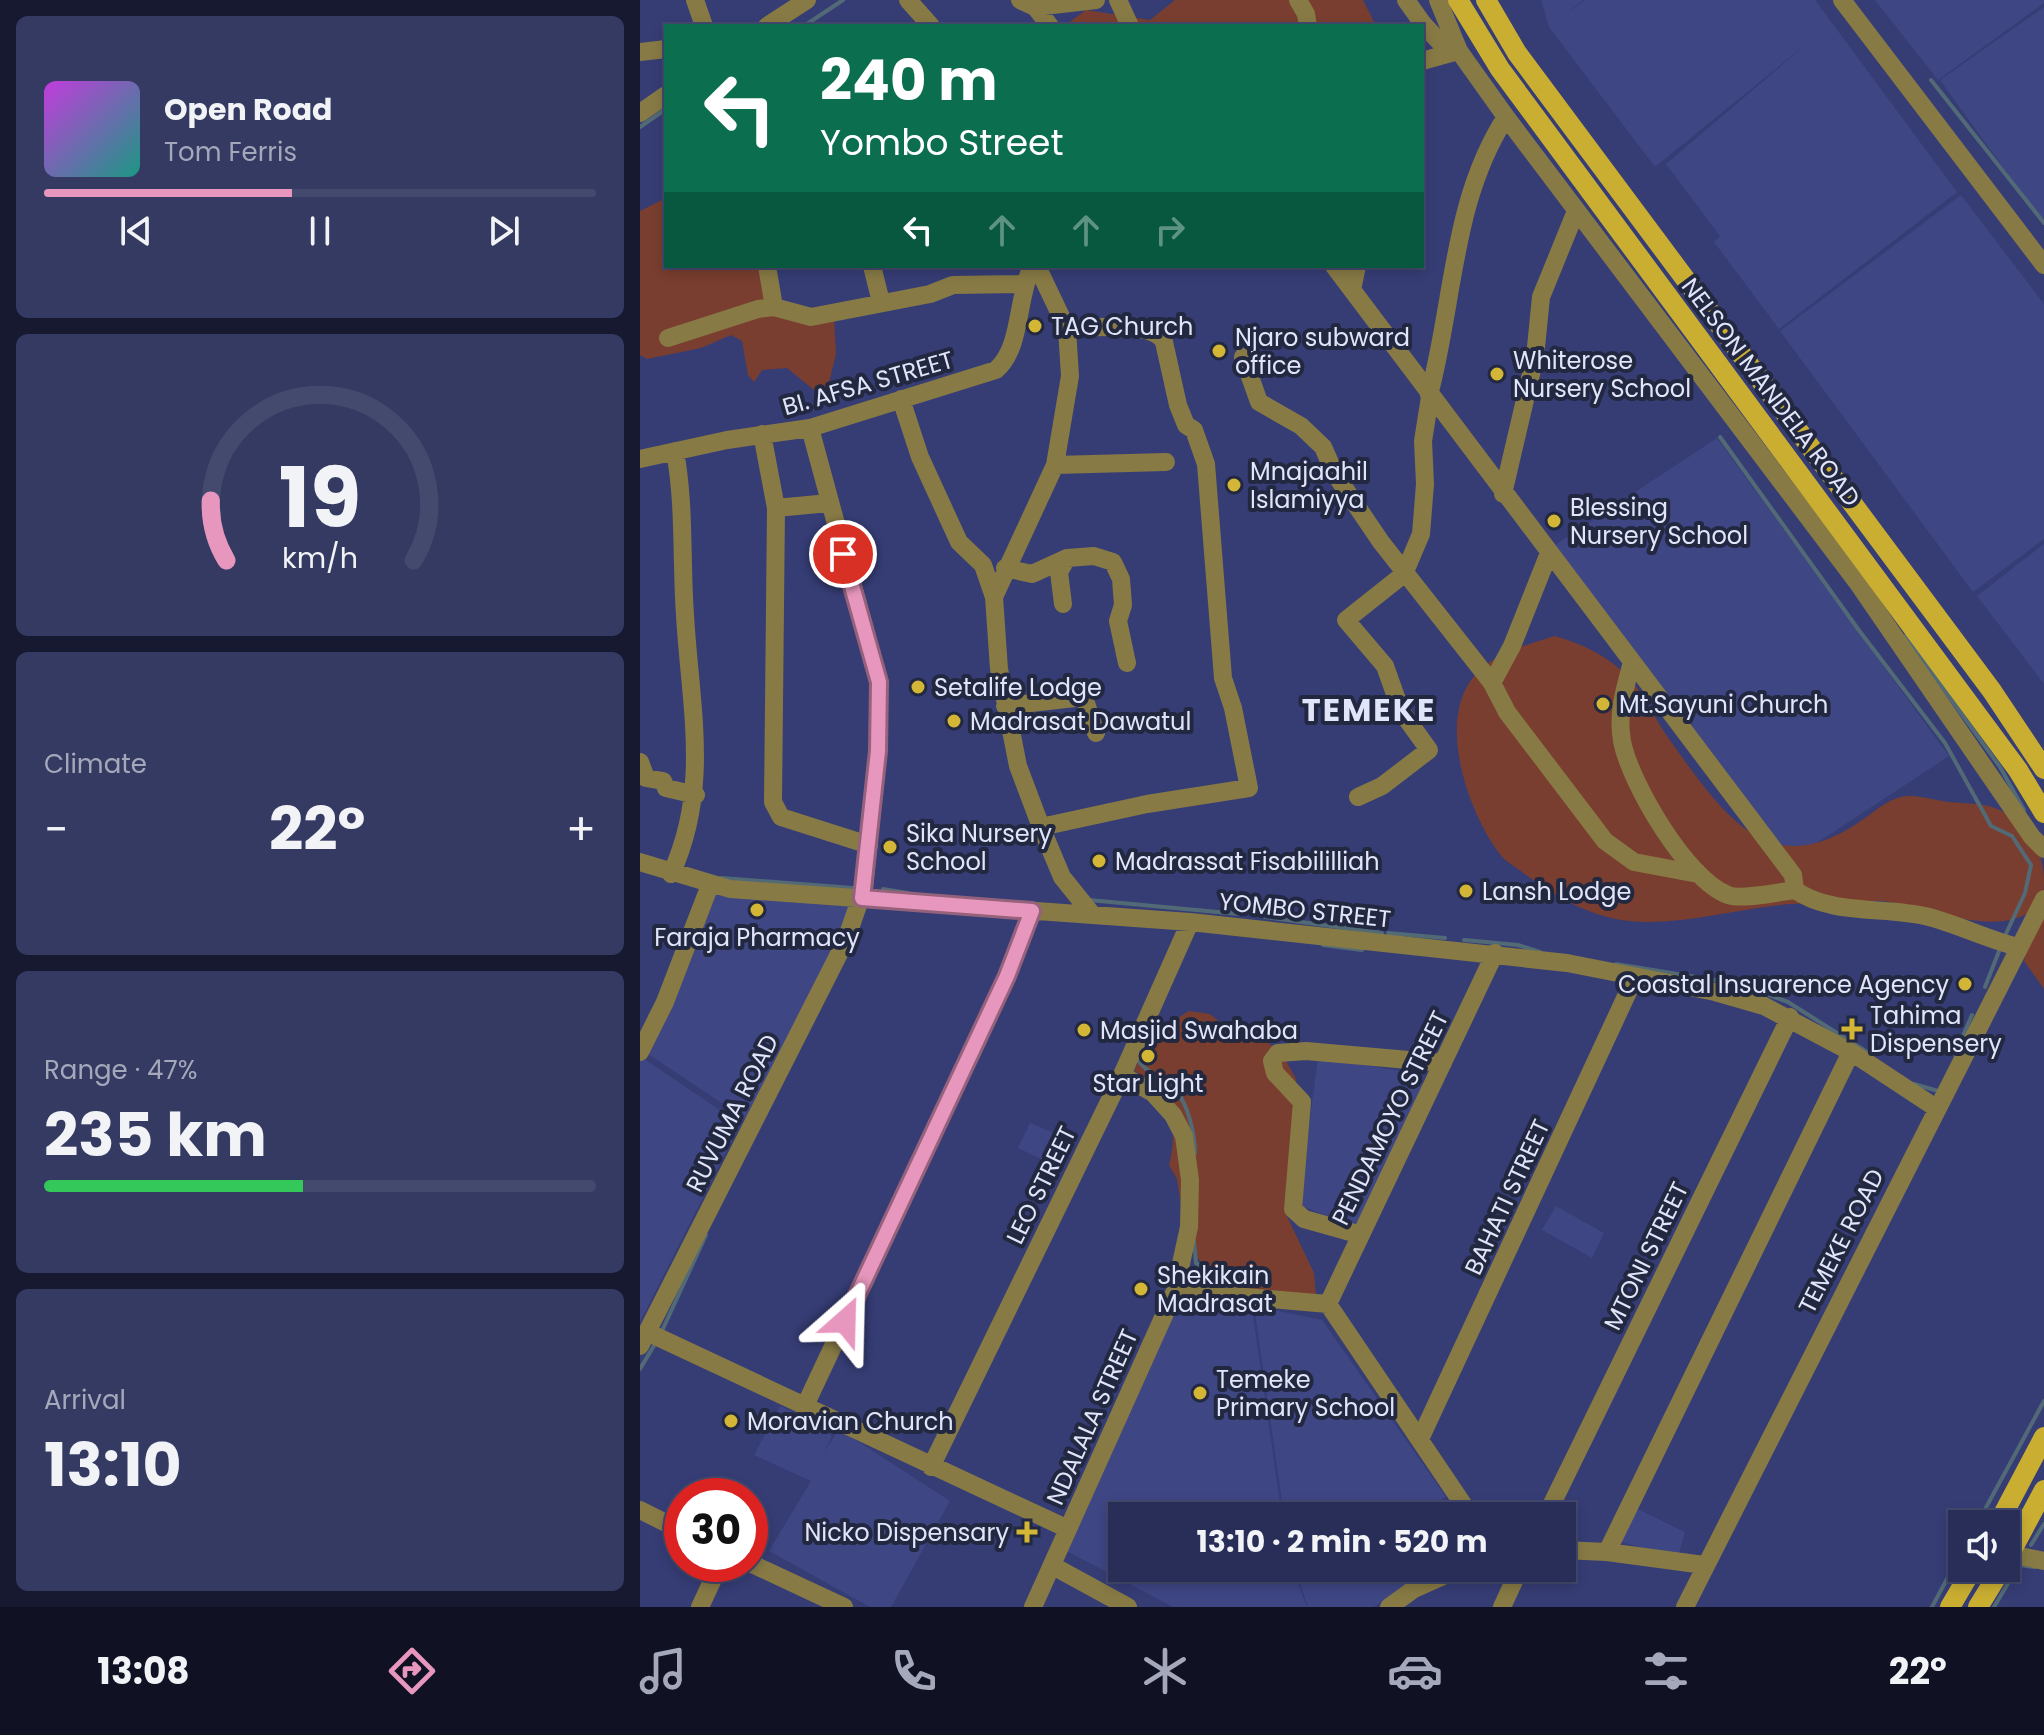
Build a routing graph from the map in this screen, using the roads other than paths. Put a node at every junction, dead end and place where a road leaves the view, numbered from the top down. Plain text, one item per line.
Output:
1 (695, 0) edge
2 (807, 0) edge
3 (908, 0) edge
4 (1096, 0) edge
5 (1118, 0) edge
6 (1298, 0) edge
7 (1406, 0) edge
8 (1438, 0) edge
9 (1458, 0) edge
10 (1486, 0) edge
11 (1842, 0) edge
12 (1027, 3) edge
13 (703, 24) edge
14 (770, 24) edge
15 (928, 24) edge
16 (1048, 24) edge
17 (1129, 24) edge
18 (1308, 24) edge
19 (1423, 24) edge
20 (1424, 25) edge
21 (664, 49) edge
22 (640, 52) edge
23 (1454, 52) junction
24 (1424, 60) edge
25 (664, 96) edge
26 (640, 113) edge
27 (1506, 117) junction
28 (1576, 211) junction
29 (2044, 265) edge
30 (767, 268) edge
31 (872, 268) edge
32 (1034, 268) edge
33 (1036, 268) edge
34 (1336, 268) edge
35 (1357, 268) edge
36 (1024, 284) junction
37 (1352, 290) junction
38 (881, 302) junction
39 (774, 307) junction
40 (1067, 329) junction
41 (668, 338) dead end
42 (1243, 357) dead end
43 (1430, 396) junction
44 (901, 399) junction
45 (810, 428) junction
46 (762, 434) junction
47 (675, 451) junction
48 (640, 459) edge
49 (1166, 462) dead end
50 (1055, 465) junction
51 (1503, 494) junction
52 (829, 503) junction
53 (776, 508) junction
54 (1549, 553) junction
55 (1067, 558) junction
56 (1005, 568) junction
57 (1404, 574) junction
58 (994, 597) junction
59 (1063, 604) dead end
60 (1632, 662) junction
61 (1127, 663) dead end
62 (1492, 683) junction
63 (1005, 706) junction
64 (1096, 733) dead end
65 (640, 762) edge
66 (2044, 769) edge
67 (696, 795) junction
68 (1358, 797) dead end
69 (2044, 813) edge
70 (1041, 827) junction
71 (869, 845) junction
72 (2044, 849) edge
73 (640, 862) edge
74 (671, 874) junction
75 (1698, 874) junction
76 (710, 885) junction
77 (1795, 890) junction
78 (862, 898) junction
79 (2044, 899) edge
80 (1032, 911) junction
81 (1091, 913) junction
82 (1190, 922) junction
83 (2018, 947) junction
84 (1495, 953) junction
85 (1635, 977) junction
86 (1790, 1017) junction
87 (640, 1052) edge
88 (1851, 1052) junction
89 (1443, 1063) junction
90 (1122, 1075) junction
91 (1936, 1108) junction
92 (1361, 1235) junction
93 (1175, 1291) junction
94 (1328, 1304) junction
95 (643, 1339) edge
96 (804, 1408) junction
97 (1421, 1437) junction
98 (2044, 1437) edge
99 (931, 1467) junction
100 (2044, 1490) edge
101 (1462, 1502) edge
102 (1553, 1502) edge
103 (640, 1510) edge
104 (2005, 1510) edge
105 (664, 1522) edge
106 (1068, 1529) junction
107 (2020, 1535) edge
108 (1576, 1551) edge
109 (1607, 1552) junction
110 (2020, 1561) edge
111 (2044, 1561) edge
112 (1704, 1565) junction
113 (1053, 1566) junction
114 (768, 1571) edge
115 (712, 1582) edge
116 (1430, 1582) edge
117 (1514, 1582) edge
118 (1965, 1582) edge
119 (1993, 1582) edge
120 (700, 1607) edge
121 (844, 1607) edge
122 (1033, 1607) edge
123 (1128, 1607) edge
124 (1389, 1607) edge
125 (1502, 1607) edge
126 (1685, 1607) edge
127 (1950, 1607) edge
128 (1978, 1607) edge

1 - 13 street
2 - 14 street
3 - 15 street
4 - 12 street
5 - 17 street
6 - 18 street
7 - 19 street
8 - 23 street
9 - 69 main road, NELSON MANDELA ROAD
10 - 66 main road, NELSON MANDELA ROAD
11 - 29 street
12 - 16 street
20 - 23 street
21 - 22 street
23 - 24 street
23 - 27 street
25 - 26 street
27 - 28 street
27 - 43 street
28 - 51 street
28 - 72 street
30 - 39 street
31 - 38 street
32 - 36 street, BI. AFSA STREET
33 - 40 street
34 - 37 street
35 - 37 street
36 - 38 street
36 - 44 street, BI. AFSA STREET
37 - 43 street
38 - 39 street
39 - 41 street
40 - 50 street
40 - 70 street
42 - 57 street
43 - 51 street
43 - 57 street
44 - 45 street, BI. AFSA STREET
44 - 58 street
45 - 46 street, BI. AFSA STREET
45 - 52 street, RUVUMA ROAD
46 - 47 street, BI. AFSA STREET
46 - 53 street
47 - 48 street, BI. AFSA STREET
47 - 67 street
49 - 50 street
50 - 56 street
51 - 54 street
52 - 53 street
52 - 71 street, RUVUMA ROAD
53 - 71 street
54 - 60 street
54 - 62 street
55 - 56 street
55 - 59 street
55 - 61 street
56 - 58 street
57 - 62 street
57 - 68 street
58 - 63 street
60 - 75 street
60 - 77 street
62 - 75 street
63 - 64 street
63 - 70 street
65 - 67 street
67 - 74 street
70 - 81 street
71 - 78 street, RUVUMA ROAD
73 - 74 street, YOMBO STREET
74 - 76 street, YOMBO STREET
75 - 77 street
76 - 78 street, YOMBO STREET
76 - 87 street
77 - 83 street
78 - 80 street, YOMBO STREET
78 - 95 street, RUVUMA ROAD
79 - 83 street, TEMEKE ROAD
80 - 81 street, YOMBO STREET
80 - 96 street
81 - 82 street, YOMBO STREET
82 - 84 street, YOMBO STREET
82 - 90 street, LEO STREET
83 - 91 street, TEMEKE ROAD
84 - 85 street, YOMBO STREET
84 - 89 street, PENDAMOYO STREET
85 - 86 street, YOMBO STREET
85 - 97 street, BAHATI STREET
86 - 88 street, YOMBO STREET
86 - 102 street, MTONI STREET
88 - 91 street, YOMBO STREET
88 - 109 street
89 - 92 street, PENDAMOYO STREET
89 - 92 street
90 - 93 street, NDALALA STREET
90 - 99 street, LEO STREET
91 - 112 street, TEMEKE ROAD
92 - 94 street, PENDAMOYO STREET
93 - 94 street
93 - 106 street, NDALALA STREET
94 - 97 street
95 - 96 street
96 - 99 street
97 - 101 street
98 - 104 main road
99 - 106 street
100 - 107 main road
103 - 105 street
106 - 113 street, NDALALA STREET
108 - 109 street
109 - 112 street
110 - 111 street
112 - 126 street, TEMEKE ROAD
113 - 122 street, NDALALA STREET
113 - 123 street
114 - 121 street
115 - 120 street
116 - 124 street
117 - 125 street
118 - 127 main road
119 - 128 main road

